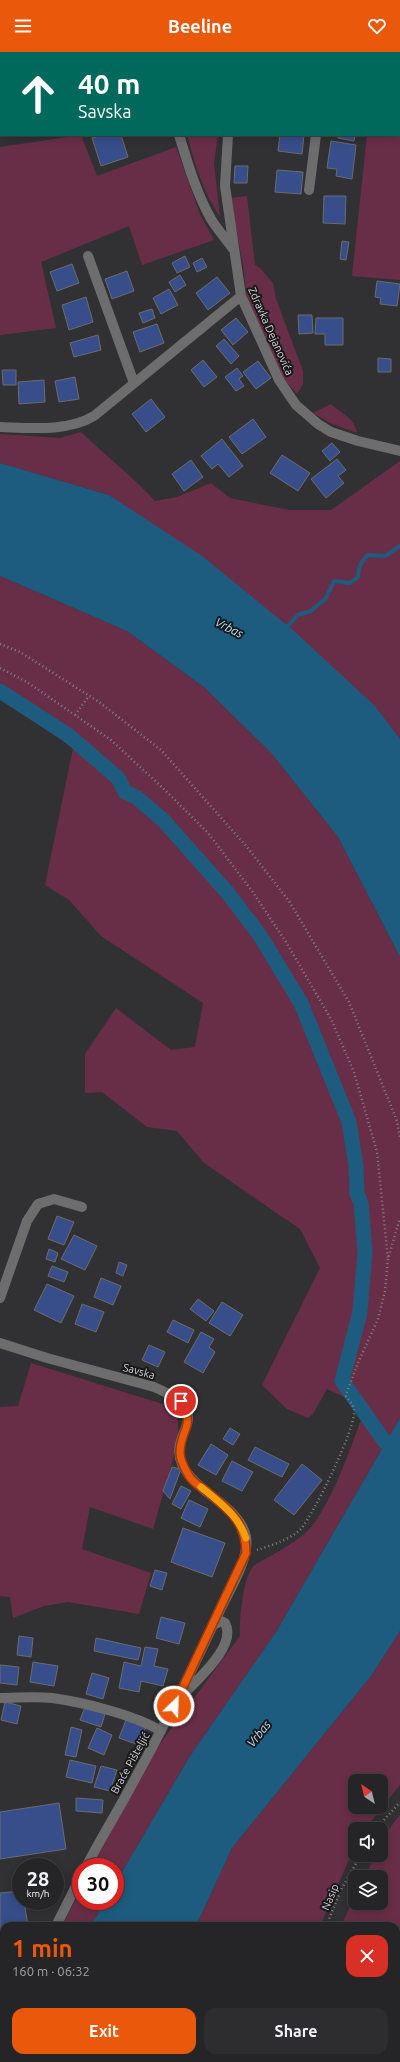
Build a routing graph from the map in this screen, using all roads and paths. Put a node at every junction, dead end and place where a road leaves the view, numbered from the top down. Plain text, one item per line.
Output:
1 (179, 136) edge
2 (228, 136) edge
3 (316, 136) edge
4 (309, 190) dead end
5 (233, 249) junction
6 (88, 256) dead end
7 (241, 296) junction
8 (134, 383) junction
9 (0, 427) edge
10 (400, 451) edge
11 (0, 644) edge
12 (0, 668) edge
13 (89, 696) junction
14 (75, 715) junction
15 (400, 1138) edge
16 (82, 1207) dead end
17 (400, 1218) edge
18 (388, 1259) junction
19 (0, 1298) edge
20 (0, 1343) edge
21 (246, 1553) junction
22 (213, 1625) junction
23 (0, 1698) edge
24 (174, 1706) junction
25 (161, 1731) junction
26 (400, 1802) edge
27 (382, 1822) edge
28 (91, 1858) edge
29 (357, 1862) edge
30 (72, 1894) edge
31 (58, 1922) edge
32 (328, 1922) edge

1 - 5 street, Zdravka Dejanovića
2 - 5 street
3 - 4 street
5 - 7 street, Zdravka Dejanovića
6 - 8 street
7 - 8 street
7 - 10 street, Zdravka Dejanovića
8 - 9 street
11 - 13 path
12 - 14 path
13 - 14 path
13 - 15 path
14 - 18 path
16 - 19 street
17 - 18 path
18 - 21 path
20 - 21 street, Savska
21 - 22 street, Savska
22 - 24 street, Braće Pišteljić
22 - 24 street
23 - 25 street
24 - 25 street, Braće Pišteljić
25 - 28 street, Braće Pišteljić
26 - 27 path
29 - 32 path, Nasip
30 - 31 street

